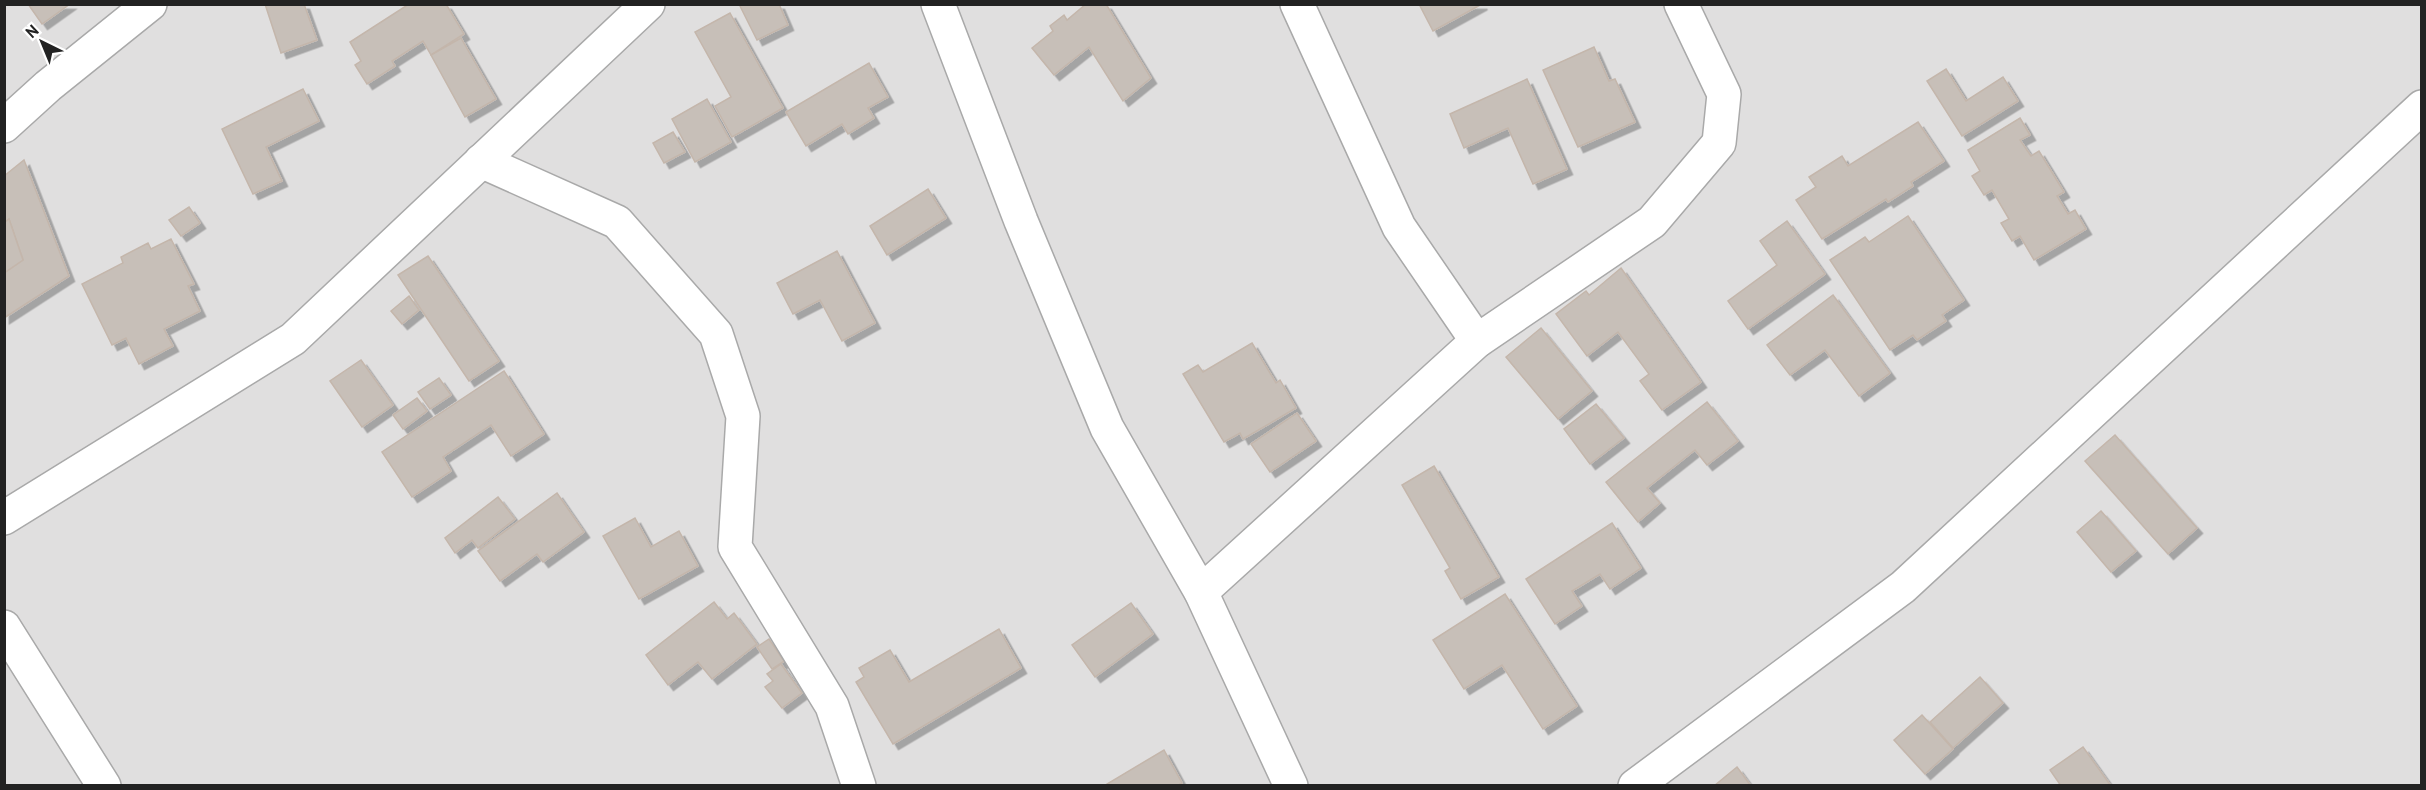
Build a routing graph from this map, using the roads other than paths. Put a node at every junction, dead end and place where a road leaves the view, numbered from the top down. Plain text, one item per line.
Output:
1 (150, 4) edge
2 (938, 4) edge
3 (1297, 4) edge
4 (1681, 4) edge
5 (649, 5) edge
6 (2421, 107) edge
7 (4, 126) edge
8 (481, 161) junction
9 (1477, 341) junction
10 (4, 518) edge
11 (1201, 592) junction
12 (4, 627) edge
13 (104, 786) edge
14 (859, 786) edge
15 (1291, 786) edge
16 (1635, 786) edge

1 - 7 street
2 - 11 street
3 - 9 street
4 - 9 street
5 - 8 street
6 - 16 street
8 - 10 street
8 - 14 street
9 - 11 street
11 - 15 street
12 - 13 street

